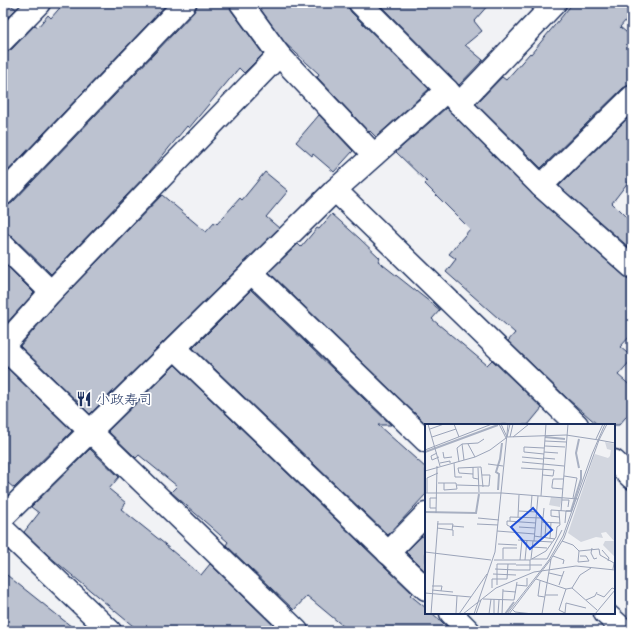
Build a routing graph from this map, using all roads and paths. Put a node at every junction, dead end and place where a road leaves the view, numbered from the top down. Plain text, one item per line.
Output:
1 (39, 3) edge
2 (184, 3) edge
3 (241, 3) edge
4 (360, 3) edge
5 (554, 3) edge
6 (3, 40) edge
7 (279, 55) junction
8 (453, 97) junction
9 (632, 97) edge
10 (374, 155) junction
11 (541, 186) junction
12 (335, 190) junction
13 (3, 194) edge
14 (3, 245) edge
15 (632, 267) edge
16 (252, 272) junction
17 (51, 292) junction
18 (3, 346) edge
19 (175, 348) junction
20 (576, 424) edge
21 (90, 431) junction
22 (425, 440) edge
23 (615, 462) edge
24 (632, 478) edge
25 (425, 515) edge
26 (3, 517) edge
27 (3, 529) edge
28 (388, 553) junction
29 (425, 588) edge
30 (452, 614) edge
31 (606, 614) edge
32 (110, 631) edge
33 (297, 631) edge
34 (469, 631) edge
35 (625, 631) edge

1 - 6 street
2 - 13 street
3 - 7 street
4 - 8 street
5 - 8 street
7 - 10 street
7 - 17 street
8 - 10 street
8 - 11 street
9 - 11 street
10 - 12 street
11 - 15 street
12 - 16 street
12 - 20 street
14 - 17 street
16 - 19 street
16 - 22 street
17 - 18 street
18 - 21 street
19 - 21 street
19 - 28 street
21 - 26 street
21 - 33 street
23 - 24 street
25 - 28 street
27 - 32 street
28 - 29 street
30 - 34 street
31 - 35 street

